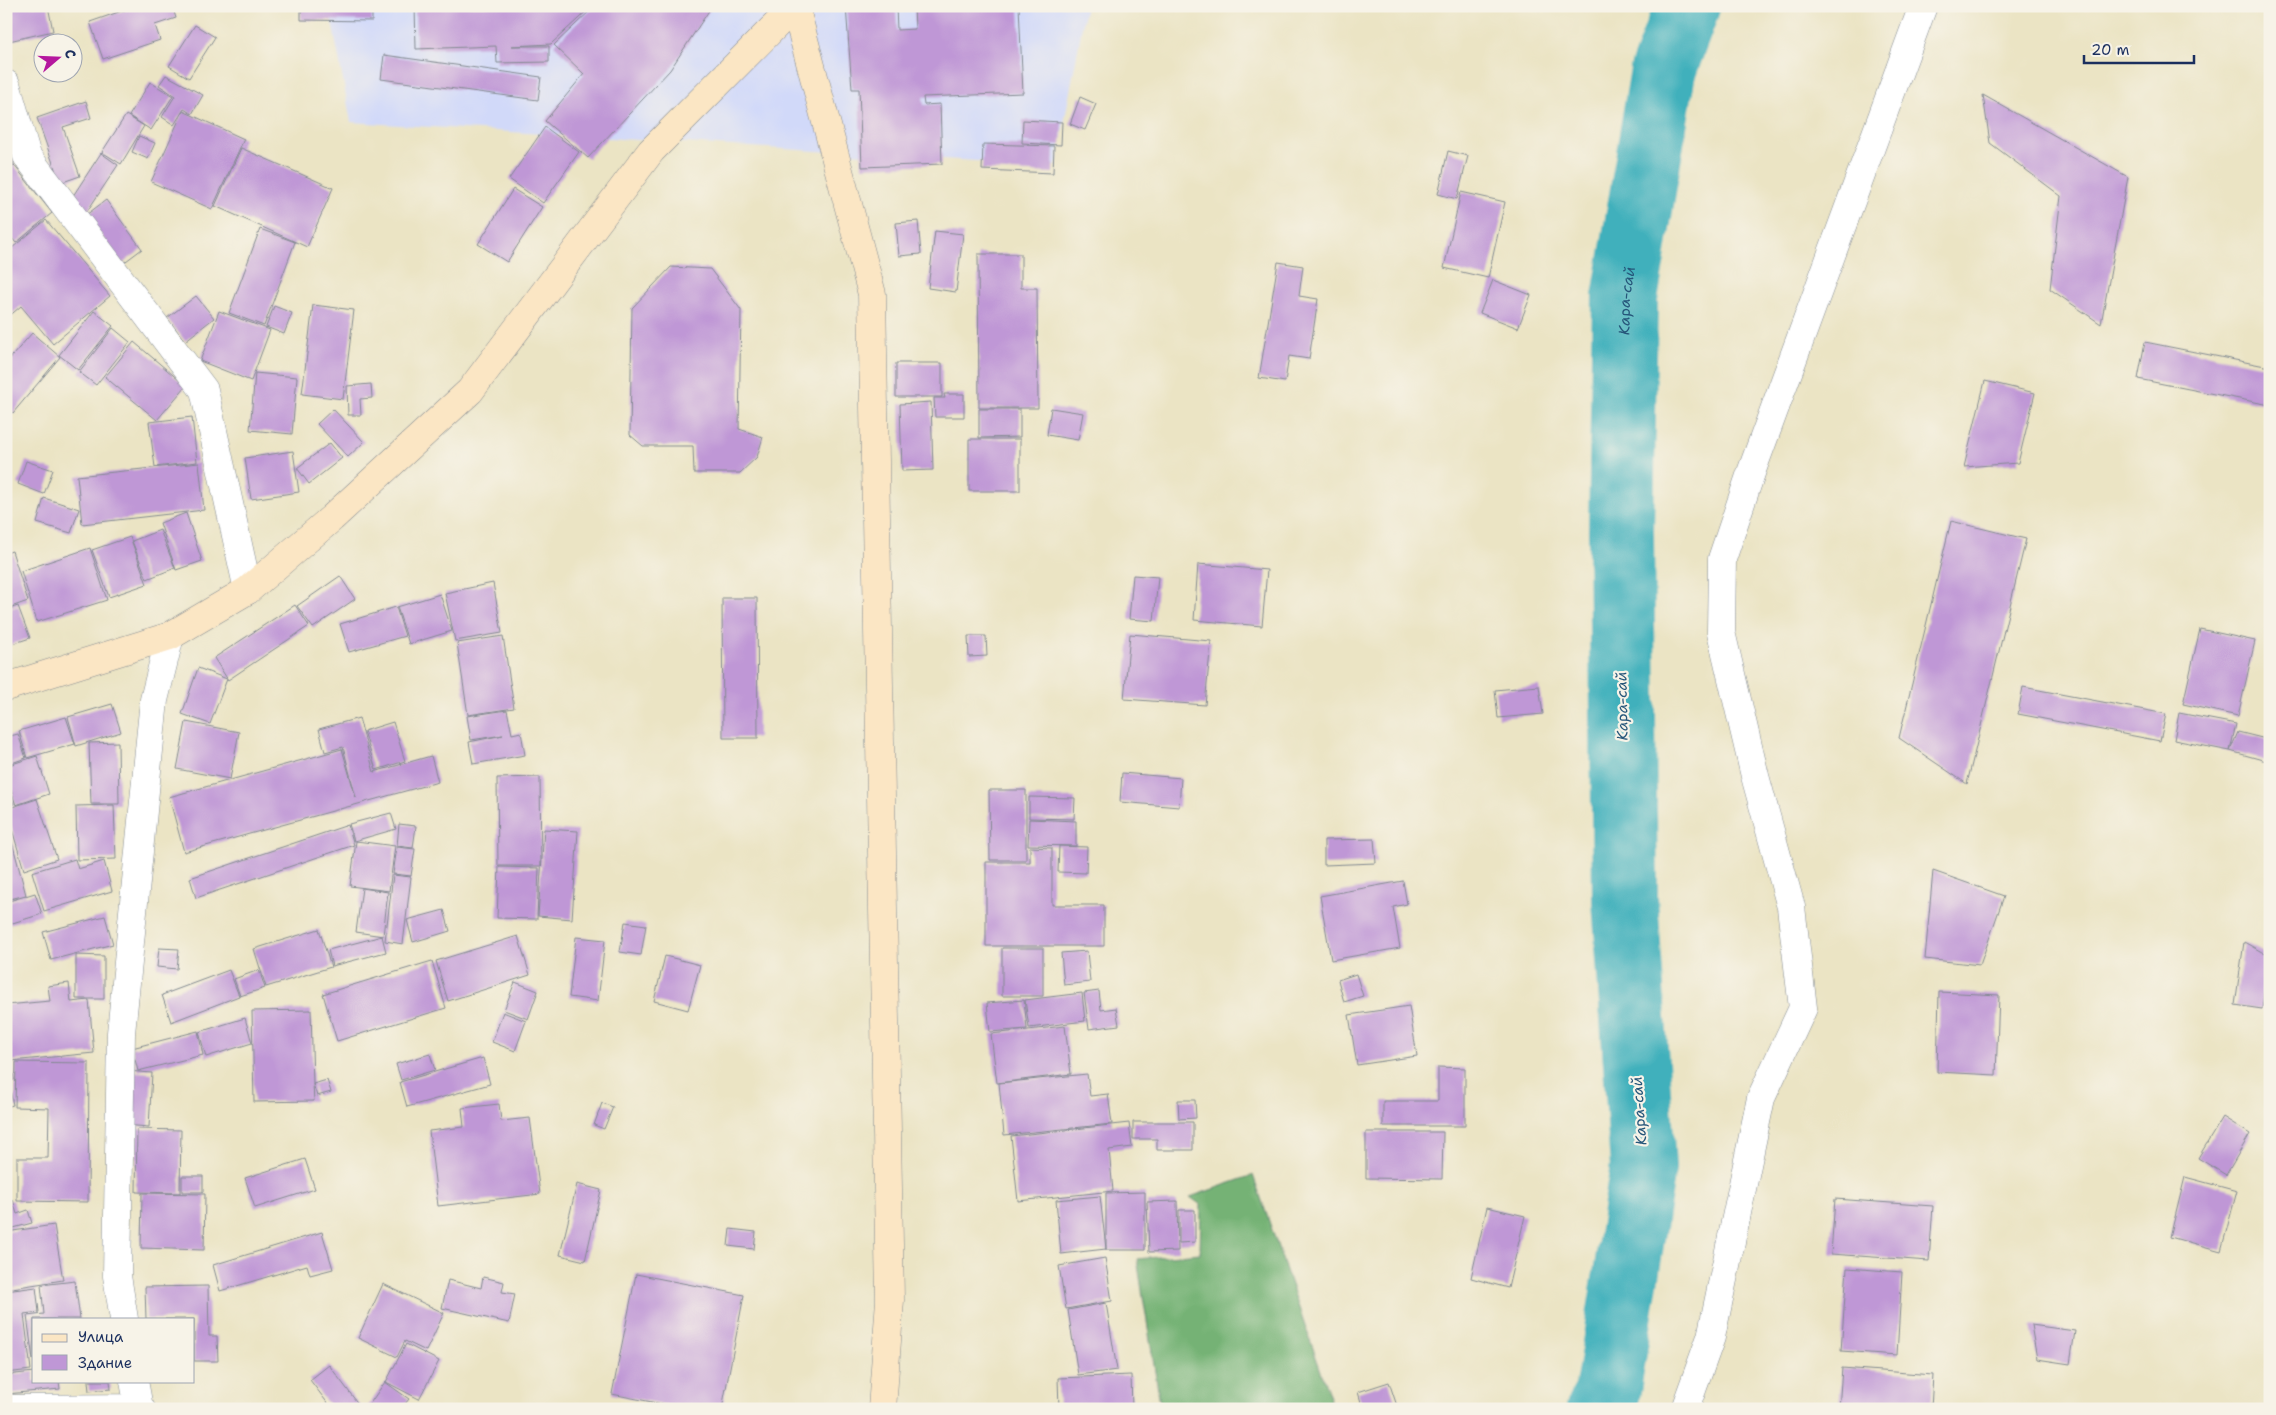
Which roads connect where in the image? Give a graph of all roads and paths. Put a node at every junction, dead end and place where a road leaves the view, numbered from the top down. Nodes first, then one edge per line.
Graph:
1 (795, 6) edge
2 (1923, 6) edge
3 (6, 84) edge
4 (248, 590) junction
5 (170, 636) junction
6 (6, 687) edge
7 (124, 1318) edge
8 (134, 1382) edge
9 (140, 1408) edge
10 (6, 1409) edge
11 (882, 1409) edge
12 (1685, 1409) edge

1 - 4 main road
1 - 11 main road
2 - 12 street
3 - 4 street
4 - 5 main road
5 - 6 main road
5 - 7 street
8 - 9 street
9 - 10 street

